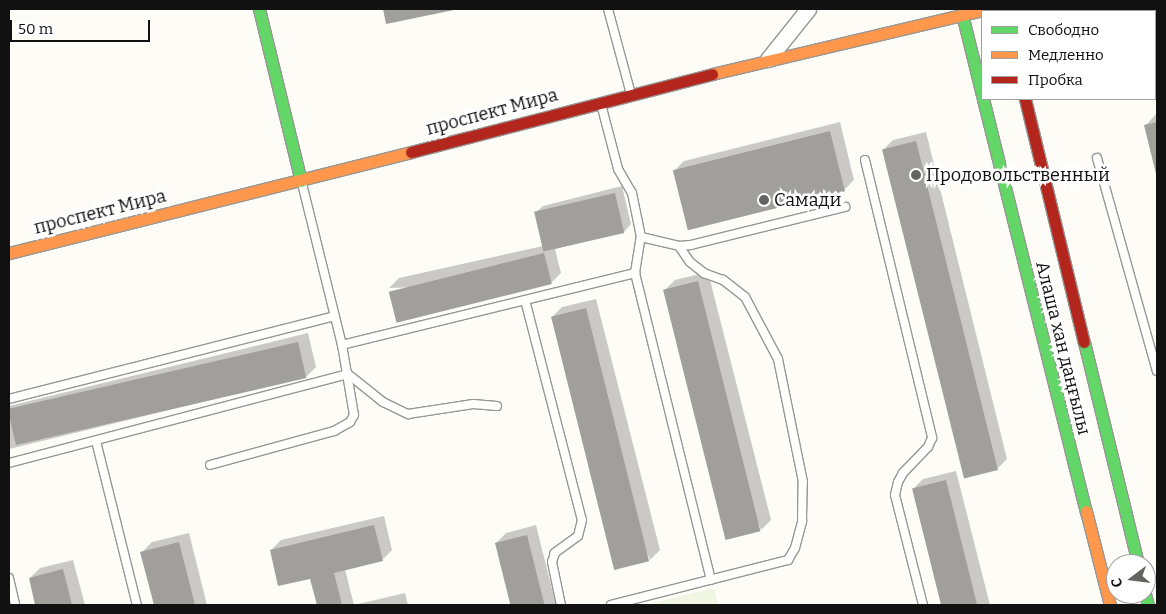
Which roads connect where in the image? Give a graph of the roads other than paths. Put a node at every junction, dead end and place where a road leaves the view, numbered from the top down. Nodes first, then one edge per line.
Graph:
1 (259, 9) edge
2 (608, 9) edge
3 (808, 9) edge
4 (947, 9) edge
5 (981, 10) edge
6 (962, 14) junction
7 (768, 59) junction
8 (981, 89) edge
9 (631, 94) junction
10 (984, 100) edge
11 (1025, 100) edge
12 (600, 102) junction
13 (1097, 158) dead end
14 (865, 160) dead end
15 (301, 181) junction
16 (845, 206) dead end
17 (641, 237) junction
18 (679, 246) junction
19 (9, 253) edge
20 (635, 273) junction
21 (525, 300) junction
22 (334, 316) junction
23 (342, 345) junction
24 (1157, 371) edge
25 (348, 374) junction
26 (9, 400) edge
27 (497, 406) dead end
28 (96, 441) junction
29 (9, 463) edge
30 (210, 465) dead end
31 (1136, 554) edge
32 (9, 578) edge
33 (711, 580) junction
34 (15, 605) edge
35 (137, 605) edge
36 (561, 605) edge
37 (611, 605) edge
38 (923, 605) edge
39 (1110, 605) edge

1 - 15 street
2 - 9 lane
3 - 7 street
4 - 6 street
5 - 6 street, проспект Мира
6 - 7 street, проспект Мира
6 - 8 street, Алаша хан даңғылы
7 - 9 street, проспект Мира
9 - 12 street, проспект Мира
10 - 39 street, Алаша хан даңғылы
11 - 31 street, Алаша хан даңғылы
12 - 15 street, проспект Мира
12 - 17 lane
13 - 24 lane
14 - 38 lane
15 - 19 street, проспект Мира
15 - 22 lane
16 - 18 lane
17 - 18 lane
17 - 20 lane
18 - 33 lane
20 - 21 lane
20 - 33 lane
21 - 23 lane
21 - 36 lane
22 - 23 lane
22 - 26 lane
23 - 25 lane
25 - 27 lane
25 - 28 lane
25 - 30 lane
28 - 29 lane
28 - 35 lane
32 - 34 lane
33 - 37 lane

